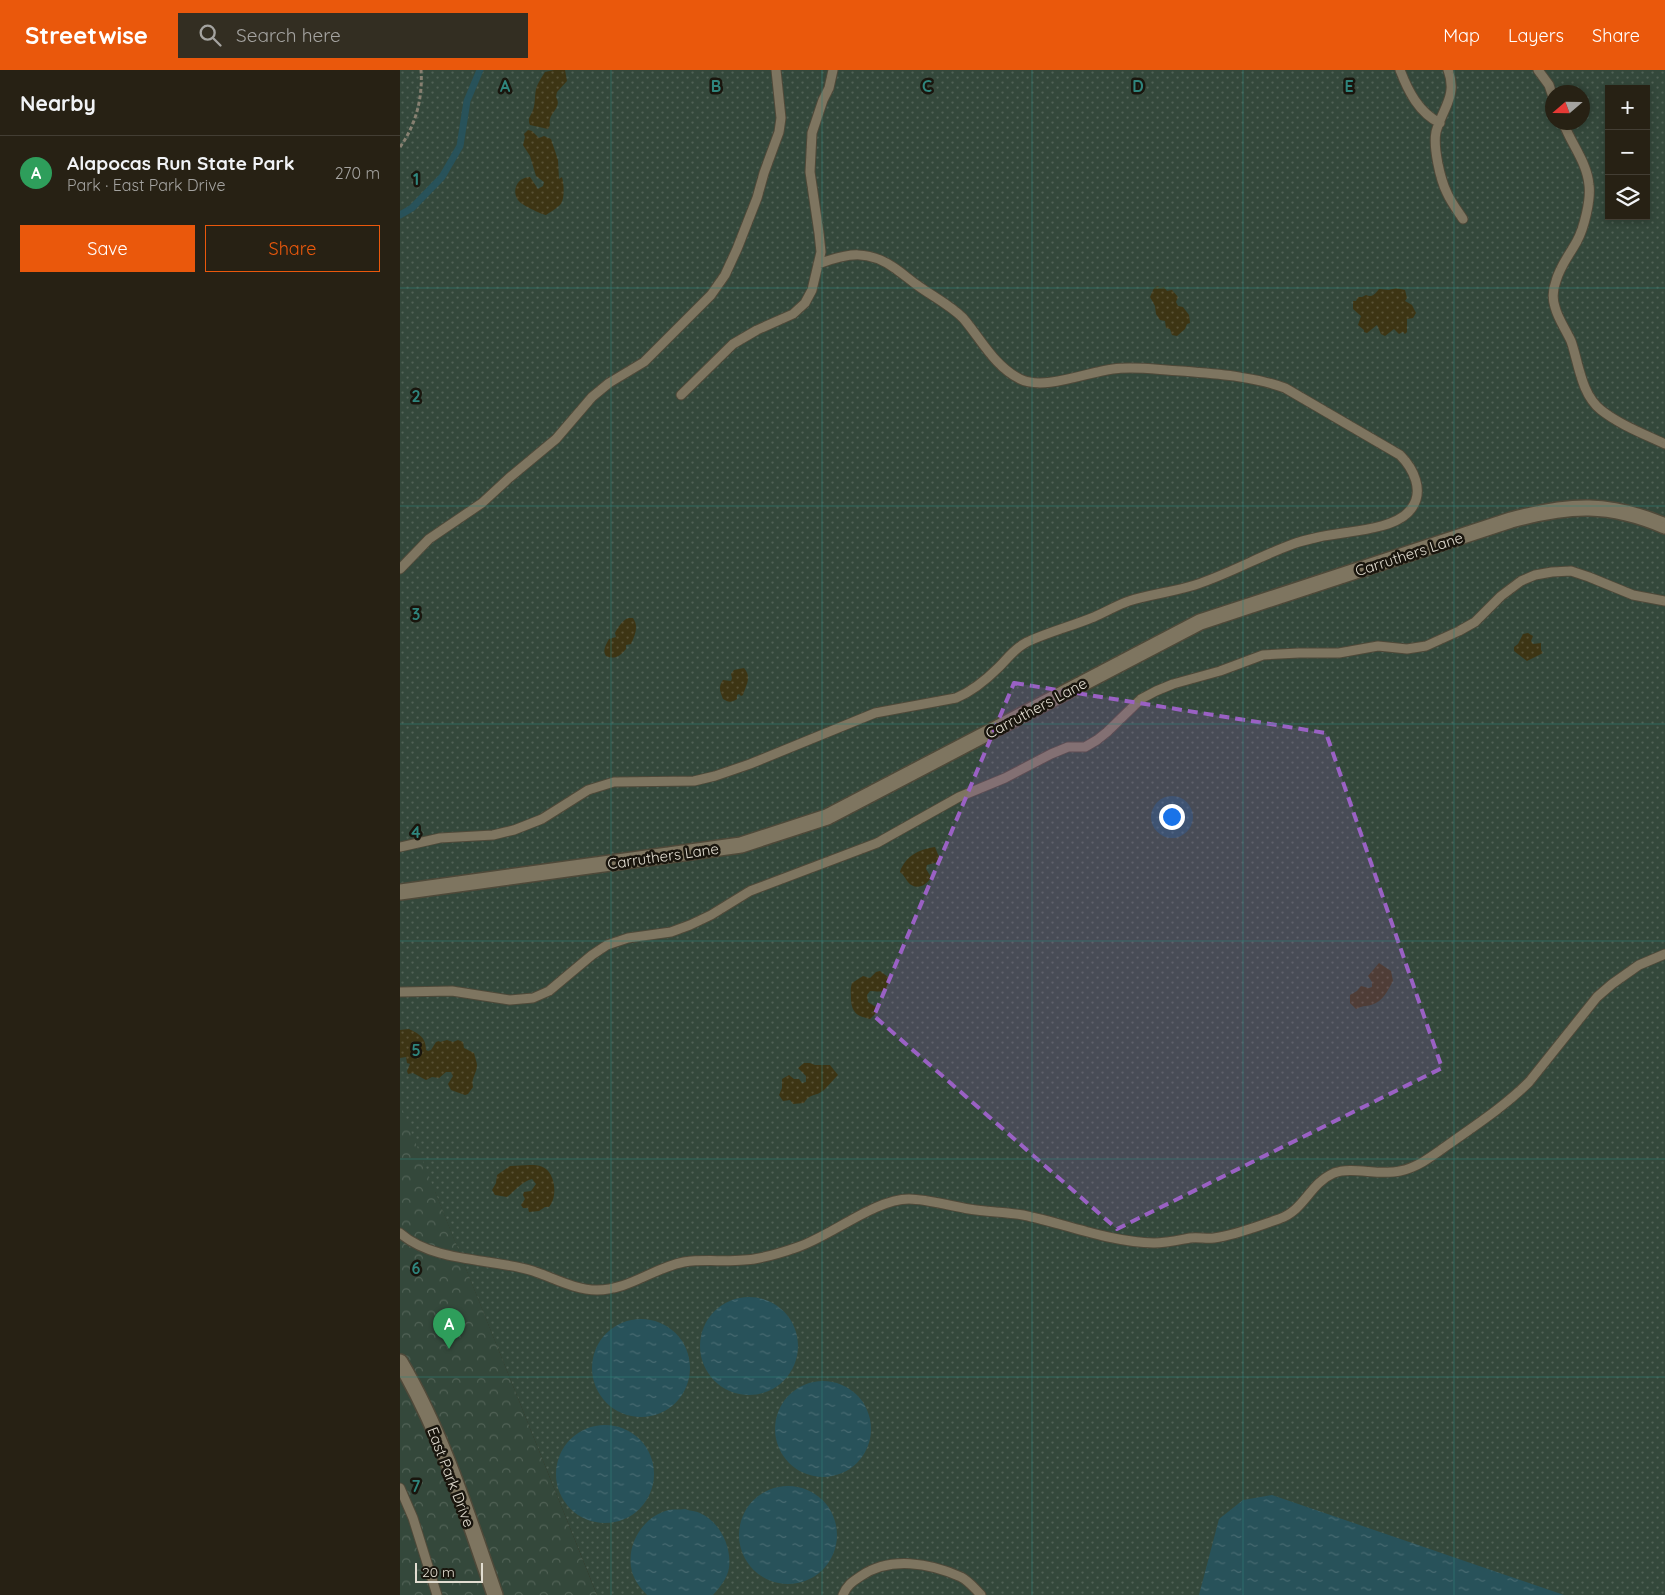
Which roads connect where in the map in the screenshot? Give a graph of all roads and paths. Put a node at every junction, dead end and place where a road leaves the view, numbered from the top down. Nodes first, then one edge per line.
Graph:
1 (421, 70) edge
2 (776, 70) edge
3 (833, 70) edge
4 (1400, 70) edge
5 (1448, 70) edge
6 (1538, 70) edge
7 (1549, 85) edge
8 (1440, 123) junction
9 (1566, 130) edge
10 (400, 147) edge
11 (1463, 219) dead end
12 (818, 264) junction
13 (681, 395) dead end
14 (1665, 444) edge
15 (1665, 526) edge
16 (400, 569) edge
17 (1665, 601) edge
18 (400, 847) edge
19 (400, 892) edge
20 (1665, 954) edge
21 (400, 992) edge
22 (400, 1233) edge
23 (400, 1362) edge
24 (400, 1488) edge
25 (437, 1595) edge
26 (495, 1595) edge
27 (843, 1595) edge
28 (981, 1595) edge

1 - 10 path
2 - 16 lane
3 - 12 lane
4 - 8 lane
5 - 8 lane
6 - 7 lane
8 - 11 lane
9 - 14 lane
12 - 13 lane
12 - 18 lane
15 - 19 street, Carruthers Lane
17 - 21 lane
20 - 22 lane
23 - 26 street, East Park Drive
24 - 25 lane
27 - 28 lane

